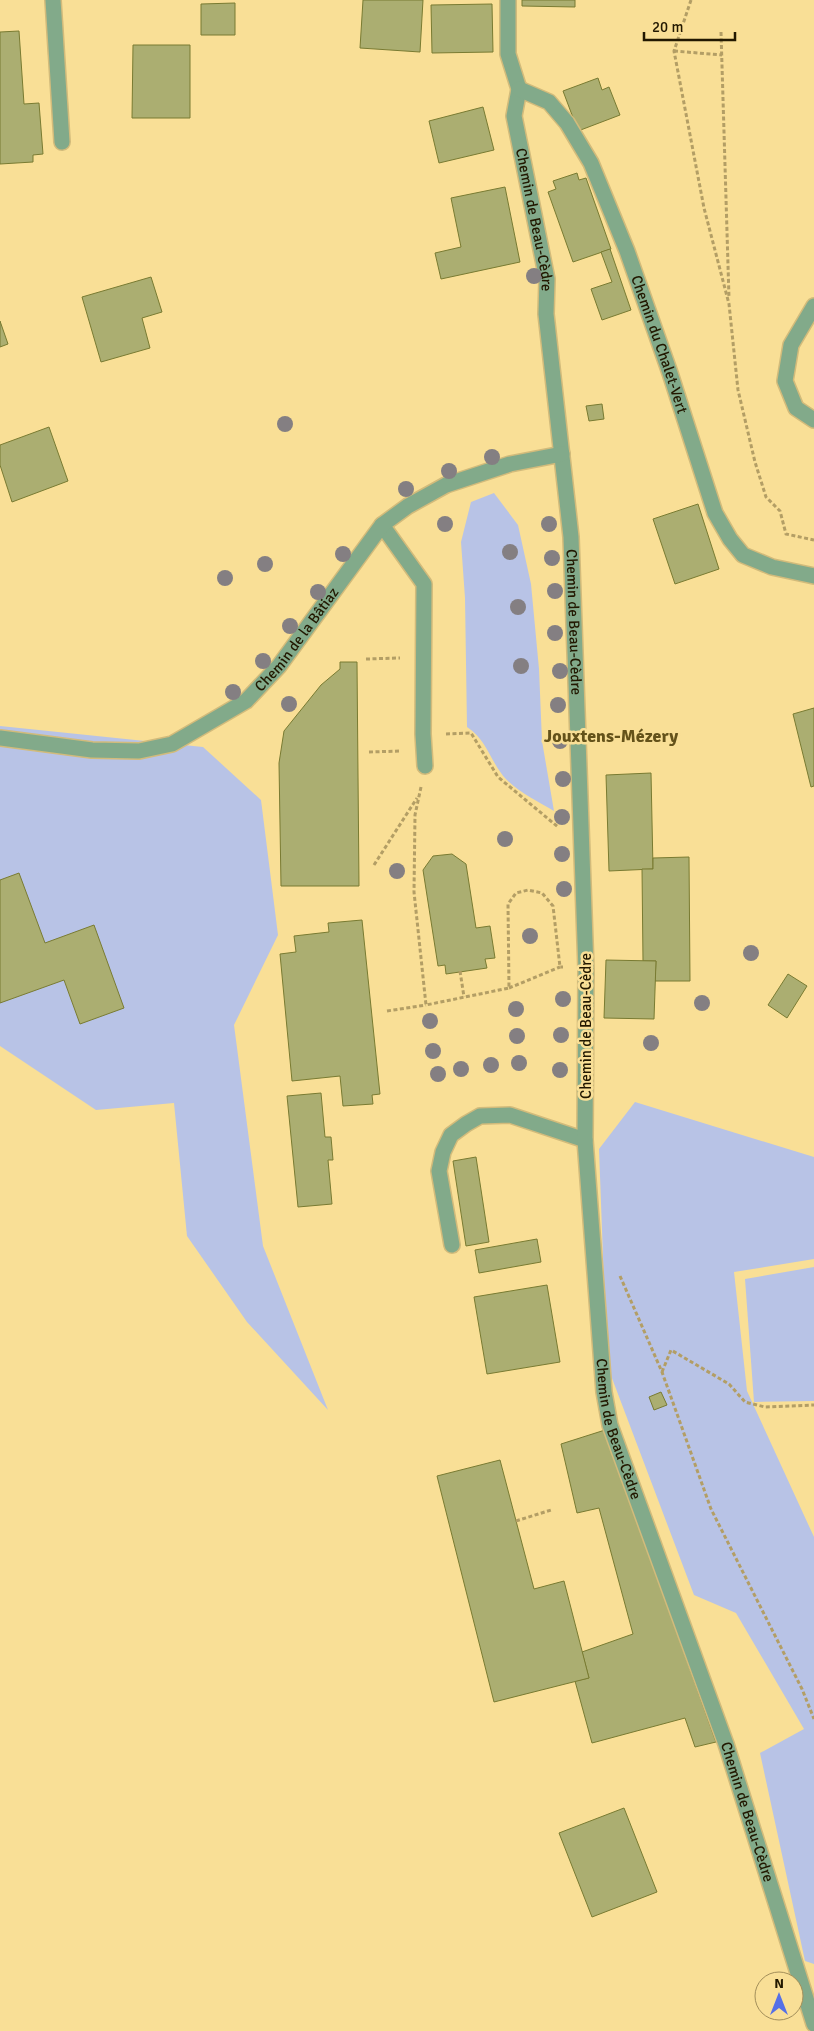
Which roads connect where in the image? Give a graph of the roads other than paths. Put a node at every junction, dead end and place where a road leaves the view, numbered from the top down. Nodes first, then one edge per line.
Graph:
1 (53, 0) edge
2 (508, 0) edge
3 (519, 89) junction
4 (62, 142) dead end
5 (812, 314) edge
6 (814, 420) edge
7 (562, 454) junction
8 (382, 525) junction
9 (814, 576) edge
10 (0, 738) edge
11 (425, 758) road end
12 (585, 1140) junction
13 (452, 1245) dead end
14 (814, 2024) edge

1 - 4 street
2 - 3 street, Chemin de Beau-Cèdre
3 - 7 street, Chemin de Beau-Cèdre
3 - 9 street, Chemin du Chalet-Vert
5 - 6 street
7 - 8 street, Chemin de la Bâtiaz
7 - 12 street, Chemin de Beau-Cèdre
8 - 10 street, Chemin de la Bâtiaz
8 - 11 street
12 - 13 street
12 - 14 street, Chemin de Beau-Cèdre

